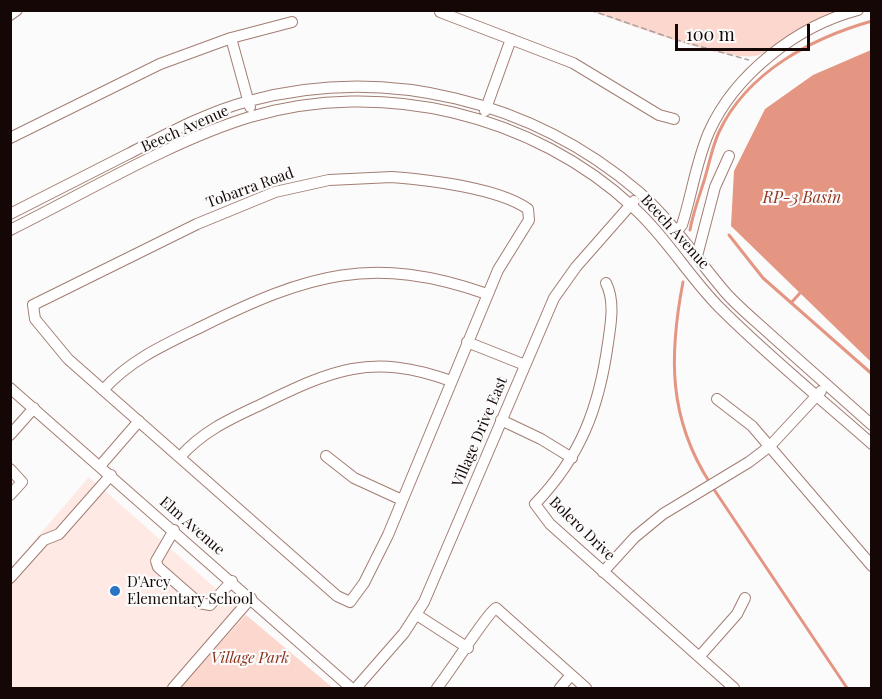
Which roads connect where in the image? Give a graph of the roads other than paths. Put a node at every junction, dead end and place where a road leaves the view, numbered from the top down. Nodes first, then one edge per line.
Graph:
1 (17, 10) edge
2 (858, 10) edge
3 (440, 12) dead end
4 (10, 15) edge
5 (292, 22) dead end
6 (231, 38) junction
7 (511, 39) junction
8 (249, 101) junction
9 (487, 106) junction
10 (252, 117) junction
11 (481, 119) junction
12 (674, 119) dead end
13 (10, 138) edge
14 (729, 156) dead end
15 (641, 194) junction
16 (631, 205) junction
17 (10, 214) edge
18 (10, 231) edge
19 (677, 231) junction
20 (697, 256) junction
21 (606, 284) dead end
22 (487, 294) junction
23 (467, 342) junction
24 (525, 365) junction
25 (451, 381) junction
26 (827, 385) junction
27 (10, 388) edge
28 (104, 390) junction
29 (817, 396) junction
30 (717, 399) dead end
31 (34, 408) junction
32 (501, 420) junction
33 (139, 421) junction
34 (872, 425) edge
35 (10, 435) edge
36 (872, 444) edge
37 (770, 446) junction
38 (327, 456) dead end
39 (180, 457) junction
40 (572, 458) junction
41 (100, 466) junction
42 (10, 469) edge
43 (111, 476) junction
44 (10, 495) edge
45 (402, 500) junction
46 (174, 530) junction
47 (872, 566) edge
48 (603, 572) junction
49 (10, 578) edge
50 (232, 581) junction
51 (745, 597) dead end
52 (251, 598) junction
53 (417, 615) junction
54 (468, 648) junction
55 (699, 657) junction
56 (571, 675) junction
57 (173, 688) edge
58 (351, 688) edge
59 (356, 688) edge
60 (437, 688) edge
61 (560, 688) edge
62 (586, 688) edge
63 (734, 688) edge

1 - 4 street
2 - 19 street
3 - 7 street
5 - 6 street
6 - 8 street
6 - 13 street
7 - 9 street
7 - 12 street
8 - 9 street, Beech Avenue
8 - 10 street
8 - 17 street, Beech Avenue
9 - 11 street
9 - 15 street, Beech Avenue
10 - 11 street, Beech Avenue
10 - 18 street, Beech Avenue
11 - 16 street, Beech Avenue
14 - 20 street
15 - 16 street, Village Drive East
15 - 19 street, Beech Avenue
16 - 24 street, Village Drive East
16 - 29 street, Beech Avenue
19 - 20 street, Beech Avenue
20 - 26 street, Beech Avenue
21 - 40 street, Bolero Drive
22 - 23 street
22 - 28 street
22 - 28 street, Tobarra Road
23 - 24 street
23 - 25 street
24 - 32 street, Village Drive East
25 - 39 street
25 - 45 street
26 - 29 street
26 - 34 street, Beech Avenue
27 - 31 street, Elm Avenue
28 - 33 street
29 - 36 street, Beech Avenue
29 - 37 street
30 - 37 street
31 - 35 street
31 - 41 street, Elm Avenue
32 - 40 street
32 - 53 street, Village Drive East
33 - 39 street
33 - 41 street
37 - 47 street
37 - 48 street
38 - 45 street
39 - 45 street
40 - 48 street, Bolero Drive
41 - 43 street, Elm Avenue
42 - 44 street
43 - 46 street, Elm Avenue
43 - 49 street
46 - 50 street, Elm Avenue
46 - 50 street
48 - 55 street, Bolero Drive
50 - 52 street, Elm Avenue
51 - 55 street
52 - 57 street
52 - 58 street, Elm Avenue
53 - 54 street
53 - 59 street, Village Drive East
54 - 56 street
54 - 60 street
55 - 63 street, Bolero Drive
56 - 61 street
56 - 62 street

